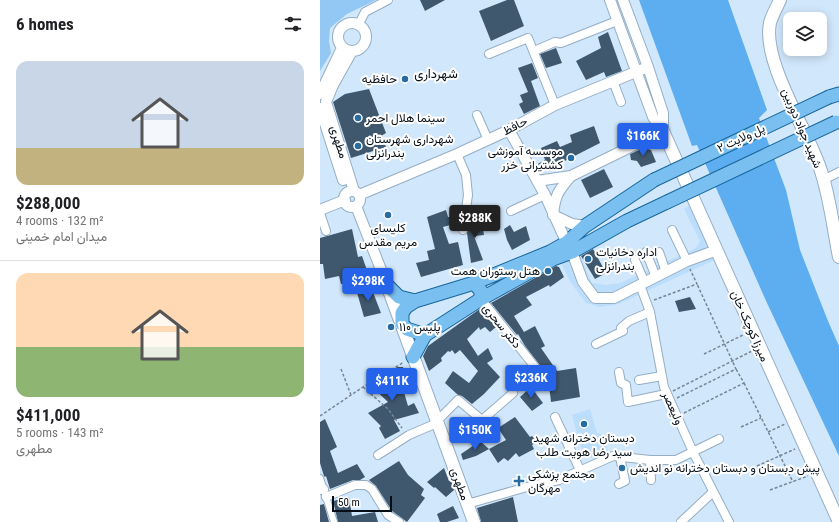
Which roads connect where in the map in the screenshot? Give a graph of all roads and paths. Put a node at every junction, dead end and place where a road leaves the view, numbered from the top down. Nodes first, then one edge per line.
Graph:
1 (388, 0) edge
2 (610, 0) edge
3 (623, 0) edge
4 (780, 0) edge
5 (629, 16) junction
6 (618, 21) junction
7 (359, 24) junction
8 (342, 48) junction
9 (534, 51) junction
10 (352, 52) junction
11 (489, 54) dead end
12 (648, 67) junction
13 (638, 71) junction
14 (613, 81) junction
15 (320, 94) edge
16 (834, 95) edge
17 (621, 102) dead end
18 (555, 105) junction
19 (320, 108) edge
20 (477, 115) dead end
21 (837, 121) edge
22 (510, 130) junction
23 (663, 131) junction
24 (488, 140) junction
25 (457, 154) junction
26 (839, 172) edge
27 (571, 176) junction
28 (823, 180) junction
29 (537, 181) junction
30 (351, 195) junction
31 (545, 195) junction
32 (320, 211) edge
33 (511, 211) dead end
34 (835, 213) edge
35 (554, 215) junction
36 (585, 226) junction
37 (462, 230) dead end
38 (672, 230) dead end
39 (326, 231) dead end
40 (570, 249) junction
41 (717, 250) junction
42 (646, 252) dead end
43 (659, 252) dead end
44 (839, 252) edge
45 (635, 260) dead end
46 (687, 261) junction
47 (666, 272) junction
48 (656, 277) junction
49 (385, 282) junction
50 (474, 283) junction
51 (350, 284) dead end
52 (643, 284) junction
53 (697, 284) junction
54 (481, 299) junction
55 (415, 301) junction
56 (647, 302) junction
57 (650, 312) junction
58 (402, 324) junction
59 (752, 331) junction
60 (425, 335) junction
61 (596, 344) dead end
62 (724, 344) junction
63 (760, 348) junction
64 (704, 354) dead end
65 (413, 356) junction
66 (732, 361) junction
67 (736, 368) junction
68 (341, 369) dead end
69 (531, 371) dead end
70 (619, 372) dead end
71 (662, 376) junction
72 (639, 380) dead end
73 (744, 383) junction
74 (363, 387) junction
75 (513, 393) dead end
76 (351, 395) junction
77 (668, 398) junction
78 (320, 416) edge
79 (676, 416) junction
80 (554, 417) dead end
81 (761, 418) junction
82 (793, 420) junction
83 (437, 422) junction
84 (741, 427) dead end
85 (402, 428) dead end
86 (768, 432) junction
87 (719, 439) dead end
88 (804, 445) junction
89 (693, 452) junction
90 (378, 454) dead end
91 (780, 455) junction
92 (620, 457) junction
93 (650, 460) junction
94 (757, 466) dead end
95 (580, 470) junction
96 (816, 472) junction
97 (320, 478) edge
98 (651, 480) dead end
99 (793, 482) junction
100 (619, 484) dead end
101 (770, 490) dead end
102 (323, 492) edge
103 (713, 492) junction
104 (467, 504) junction
105 (334, 522) edge
106 (399, 522) edge
107 (474, 522) edge
108 (681, 522) edge
109 (729, 522) edge
110 (839, 522) edge

1 - 7 street
2 - 6 street
3 - 5 street
4 - 28 main road, شهید جواد دوربین
5 - 6 street
5 - 12 street
6 - 9 street
6 - 13 street
7 - 8 street
7 - 10 street
8 - 10 street
8 - 15 street
9 - 11 street
9 - 18 street
10 - 30 street, مطهری
12 - 13 street, حافظ
12 - 23 street
13 - 14 street, حافظ
13 - 23 street
14 - 17 street
14 - 18 street, حافظ
16 - 36 main road, پل ولایت ۲, bridge
18 - 22 street, حافظ
19 - 30 street, مطهری
20 - 24 street
21 - 40 main road, bridge
22 - 24 street, حافظ
22 - 29 street
23 - 27 street
23 - 41 main road, میرزا کوچک خان
24 - 25 street, حافظ
25 - 30 street, حافظ
25 - 37 street
26 - 28 street
27 - 29 street
27 - 35 street
28 - 34 main road, شهید جواد دوربین
29 - 31 street
30 - 32 street, حافظ
30 - 49 street
31 - 33 street
31 - 35 street
32 - 39 street
34 - 44 main road, شهید جواد دوربین
35 - 36 street
35 - 40 street
36 - 40 main road, پل ولایت ۲
38 - 46 street
40 - 50 main road
40 - 52 street
40 - 54 main road
41 - 46 street
41 - 59 main road, میرزا کوچک خان
42 - 48 street
43 - 47 street
45 - 52 street, ولیعصر
46 - 47 street
46 - 53 path
47 - 48 street
48 - 52 street
49 - 51 street
49 - 55 main road
49 - 58 main road
50 - 54 main road
50 - 55 main road
52 - 56 street, ولیعصر
53 - 56 path
53 - 62 path
54 - 60 main road
54 - 69 street, دکتر سحری
55 - 58 main road
56 - 57 street, ولیعصر
57 - 61 street
57 - 71 street, ولیعصر
58 - 60 main road
58 - 65 main road, مطهری
59 - 62 path
59 - 63 main road, میرزا کوچک خان
60 - 65 main road
62 - 64 path
62 - 66 path
63 - 66 path
63 - 82 main road, میرزا کوچک خان
65 - 74 path
65 - 83 main road, مطهری
66 - 67 path
66 - 77 path
67 - 73 path
67 - 77 path
68 - 76 path
70 - 77 street
71 - 72 street
71 - 77 street, ولیعصر
73 - 79 path
73 - 81 path
74 - 76 path
74 - 85 path
75 - 83 street
76 - 78 path
77 - 79 street, ولیعصر
79 - 89 street, ولیعصر
80 - 95 street
81 - 84 path
81 - 86 path
82 - 86 path
82 - 88 main road, میرزا کوچک خان
83 - 90 street
83 - 104 main road, مطهری
86 - 91 path
87 - 89 street
88 - 91 path
88 - 96 main road, میرزا کوچک خان
89 - 93 street
89 - 103 street, ولیعصر
91 - 94 path
91 - 99 path
92 - 93 street
92 - 95 street
92 - 100 street
93 - 98 street
95 - 104 street
96 - 99 path
96 - 110 main road, میرزا کوچک خان
97 - 102 street
99 - 101 path
102 - 105 street
102 - 106 street
103 - 108 street
103 - 109 street, ولیعصر
104 - 107 main road, مطهری

